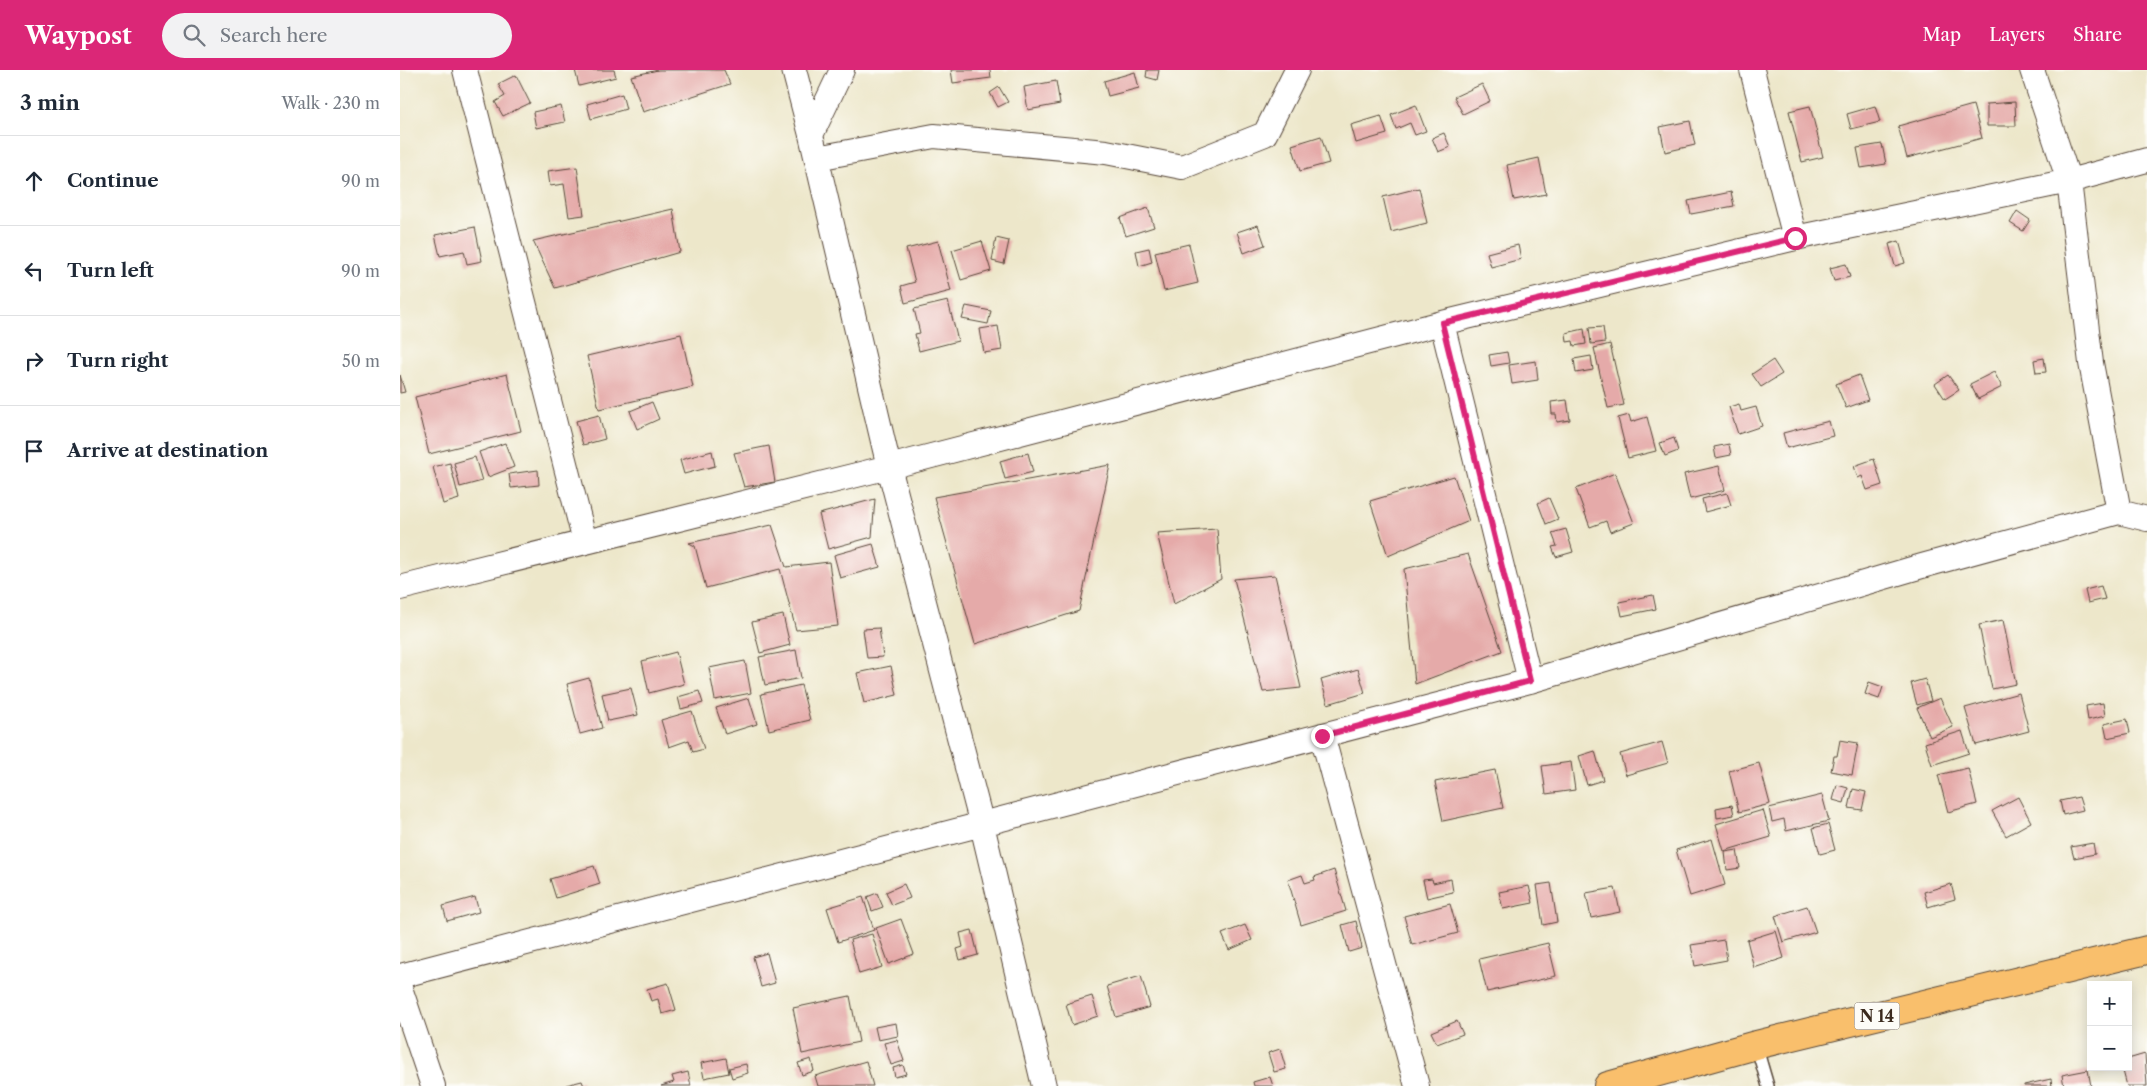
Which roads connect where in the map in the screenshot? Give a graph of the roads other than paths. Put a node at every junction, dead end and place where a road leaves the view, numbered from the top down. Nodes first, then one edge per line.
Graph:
1 (465, 70) edge
2 (794, 70) edge
3 (842, 70) edge
4 (1297, 70) edge
5 (1752, 70) edge
6 (2032, 70) edge
7 (811, 135) junction
8 (817, 158) junction
9 (2147, 160) edge
10 (2069, 181) junction
11 (1795, 238) junction
12 (1442, 323) junction
13 (889, 467) junction
14 (2119, 512) junction
15 (2147, 519) edge
16 (585, 542) junction
17 (400, 588) edge
18 (1530, 681) junction
19 (1322, 736) junction
20 (982, 825) junction
21 (2147, 950) edge
22 (400, 976) edge
23 (400, 988) edge
24 (1756, 1045) junction
25 (433, 1086) edge
26 (1044, 1086) edge
27 (1417, 1086) edge
28 (1608, 1086) edge
29 (1768, 1086) edge

1 - 16 street
2 - 7 street
3 - 7 street
4 - 8 street
5 - 11 street
6 - 10 street
7 - 8 street
8 - 13 street
9 - 10 street
10 - 11 street
10 - 14 street
11 - 12 street
12 - 13 street
12 - 18 street
13 - 16 street
13 - 20 street
14 - 15 street
14 - 18 street
16 - 17 street
18 - 19 street
19 - 20 street
19 - 27 street
20 - 22 street
20 - 26 street
21 - 24 main road, N 14
23 - 25 street
24 - 28 main road, N 14
24 - 29 lane

